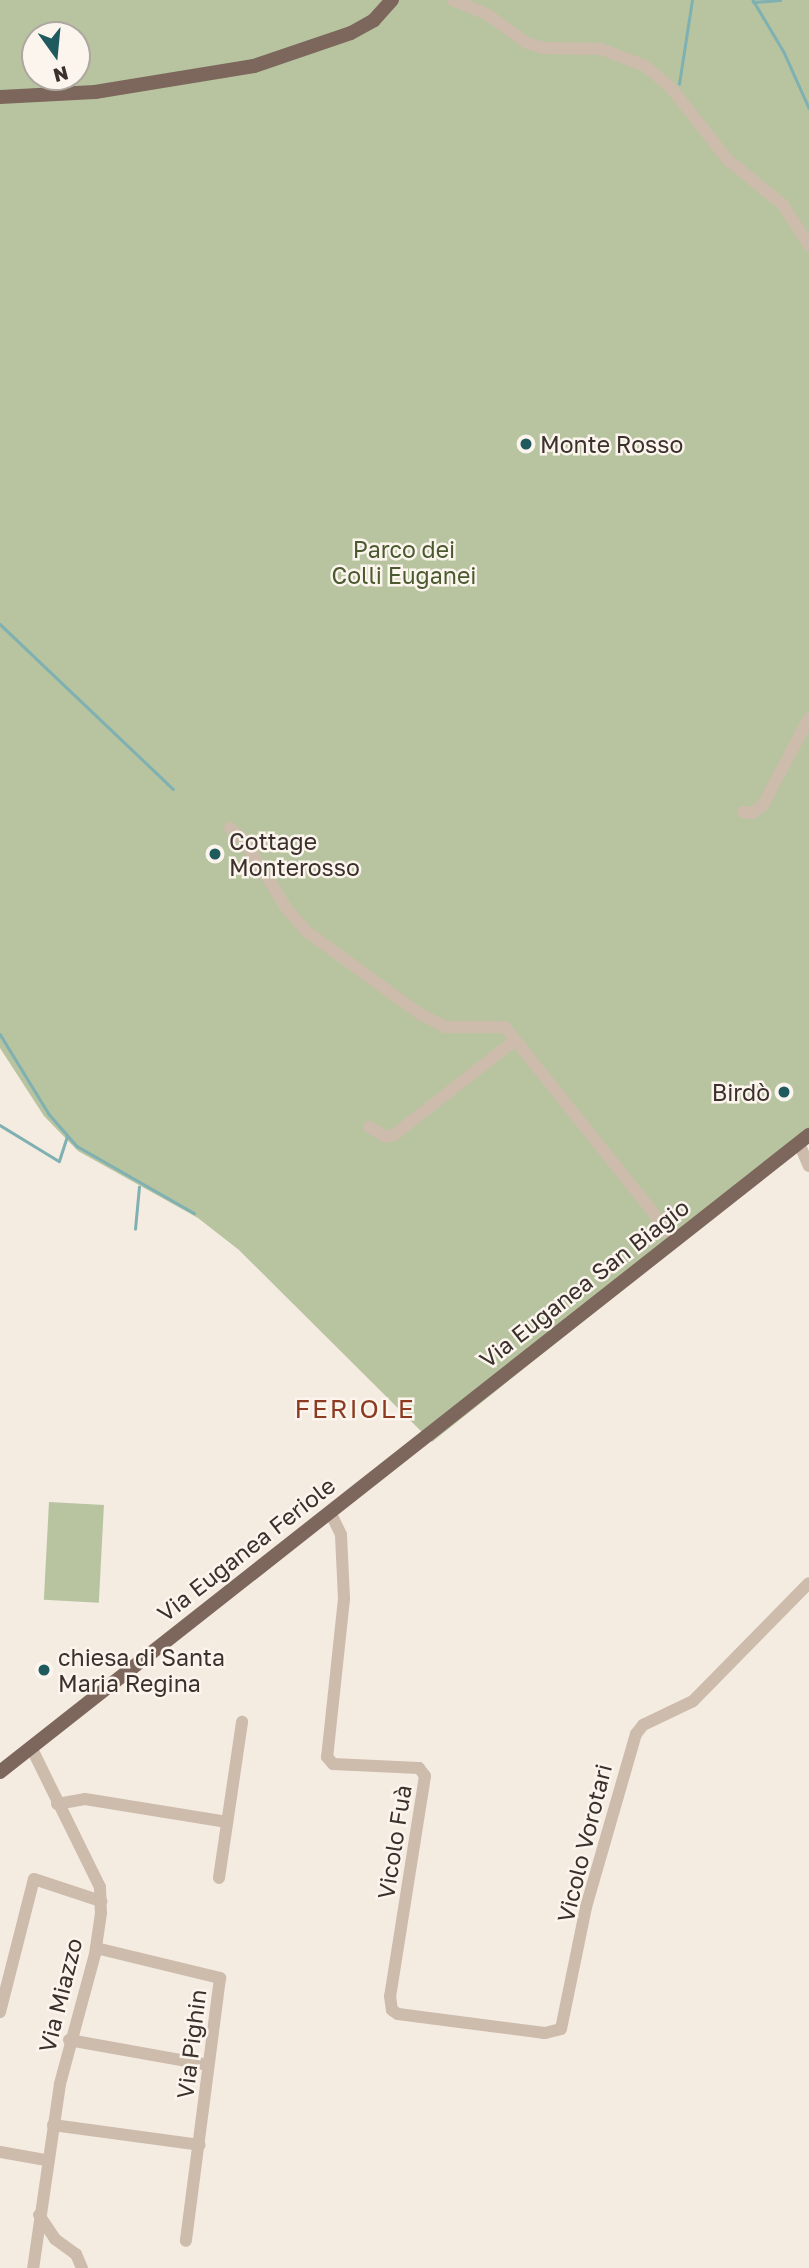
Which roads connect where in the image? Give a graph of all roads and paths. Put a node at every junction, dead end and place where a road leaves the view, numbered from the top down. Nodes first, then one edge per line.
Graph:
1 (392, 0) edge
2 (453, 0) edge
3 (0, 97) edge
4 (809, 245) edge
5 (809, 718) edge
6 (743, 812) dead end
7 (230, 828) dead end
8 (515, 1040) junction
9 (369, 1127) dead end
10 (804, 1139) edge
11 (809, 1166) edge
12 (675, 1240) junction
13 (388, 1467) joint
14 (330, 1512) junction
15 (809, 1583) edge
16 (242, 1722) dead end
17 (31, 1747) junction
18 (0, 1772) edge
19 (57, 1804) junction
20 (227, 1822) junction
21 (219, 1878) dead end
22 (100, 1901) junction
23 (96, 1948) junction
24 (0, 2012) edge
25 (398, 2014) joint
26 (69, 2040) junction
27 (208, 2065) junction
28 (53, 2125) junction
29 (200, 2145) junction
30 (0, 2152) edge
31 (46, 2160) junction
32 (39, 2215) junction
33 (53, 2236) junction
34 (186, 2241) dead end
35 (36, 2242) junction
36 (33, 2268) edge
37 (82, 2268) edge

1 - 3 main road
2 - 4 street
5 - 6 street
7 - 8 street
8 - 9 street
8 - 12 street
10 - 11 street
10 - 12 main road, Via Euganea San Biagio
12 - 13 main road, Via Euganea San Biagio
13 - 14 main road, Via Euganea Feriole
14 - 17 main road, Via Euganea Feriole
14 - 25 street, Vicolo Fuà
15 - 25 street, Vicolo Vorotari
16 - 20 street
17 - 18 main road, Via Euganea Feriole
17 - 19 street, Via Miazzo
19 - 20 street
19 - 22 street, Via Miazzo
20 - 21 street
22 - 23 street, Via Miazzo
22 - 24 street
23 - 26 street, Via Miazzo
23 - 27 street, Via Pighin
26 - 27 street
26 - 28 street, Via Miazzo
27 - 29 street, Via Pighin
28 - 29 street
28 - 31 street, Via Miazzo
29 - 34 street, Via Pighin
30 - 31 street
31 - 32 street, Via Miazzo
32 - 33 street
32 - 35 street, Via Miazzo
33 - 35 street
33 - 37 street
35 - 36 street, Via Miazzo

